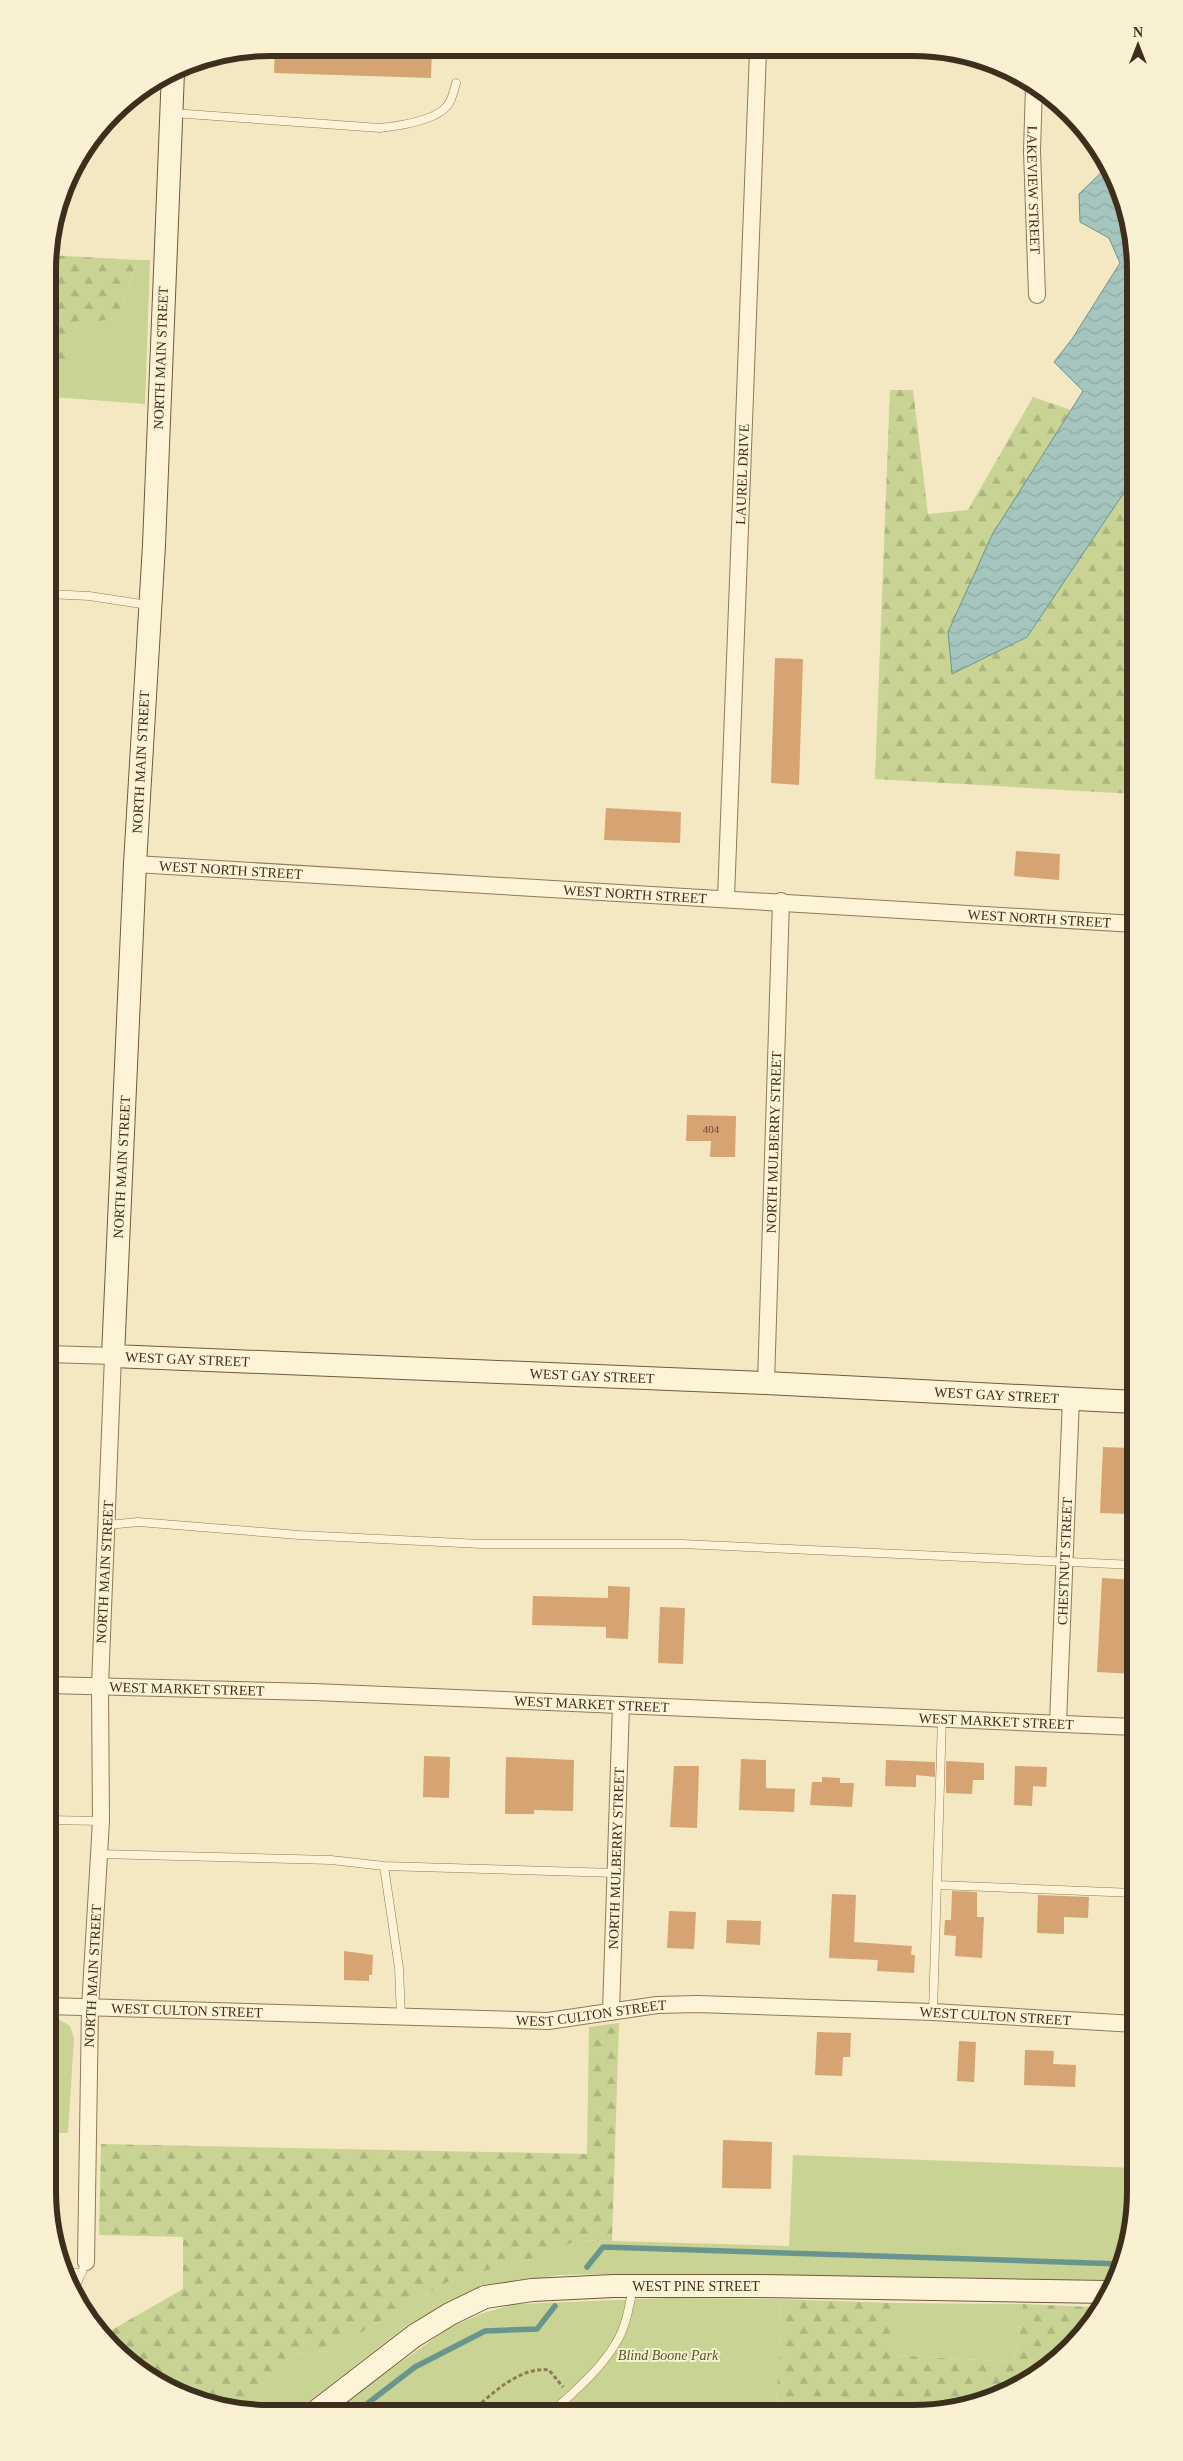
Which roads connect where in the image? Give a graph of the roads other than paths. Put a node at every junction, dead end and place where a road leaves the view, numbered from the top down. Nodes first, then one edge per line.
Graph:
1 (758, 56) edge
2 (173, 80) edge
3 (456, 84) dead end
4 (1034, 93) edge
5 (171, 113) junction
6 (1037, 295) dead end
7 (56, 594) edge
8 (150, 606) junction
9 (135, 864) junction
10 (726, 898) junction
11 (781, 901) junction
12 (1127, 923) edge
13 (56, 1354) edge
14 (113, 1356) junction
15 (766, 1383) junction
16 (1071, 1398) junction
17 (1127, 1402) edge
18 (108, 1524) junction
19 (1064, 1561) junction
20 (1127, 1565) edge
21 (56, 1685) edge
22 (100, 1686) junction
23 (621, 1705) junction
24 (942, 1718) junction
25 (1058, 1722) junction
26 (1127, 1726) edge
27 (56, 1820) edge
28 (101, 1821) junction
29 (99, 1854) junction
30 (384, 1866) junction
31 (616, 1872) junction
32 (936, 1885) junction
33 (1127, 1893) edge
34 (56, 2006) edge
35 (90, 2008) junction
36 (611, 2012) junction
37 (933, 2012) junction
38 (401, 2017) junction
39 (1127, 2024) edge
40 (84, 2268) junction
41 (72, 2271) edge
42 (77, 2283) edge
43 (633, 2286) junction
44 (1101, 2292) edge
45 (324, 2405) edge
46 (560, 2405) edge

1 - 10 street, LAUREL DRIVE
2 - 5 street, NORTH MAIN STREET
3 - 5 lane
4 - 6 street, LAKEVIEW STREET
5 - 8 street, NORTH MAIN STREET
7 - 8 lane
8 - 9 street, NORTH MAIN STREET
9 - 10 street, WEST NORTH STREET
9 - 14 street, NORTH MAIN STREET
10 - 11 street, WEST NORTH STREET
11 - 12 street, WEST NORTH STREET
11 - 15 street, NORTH MULBERRY STREET
13 - 14 street, WEST GAY STREET
14 - 15 street, WEST GAY STREET
14 - 18 street, NORTH MAIN STREET
15 - 16 street, WEST GAY STREET
16 - 17 street, WEST GAY STREET
16 - 19 street, CHESTNUT STREET
18 - 19 lane
18 - 22 street, NORTH MAIN STREET
19 - 20 lane
19 - 25 street, CHESTNUT STREET
21 - 22 street, WEST MARKET STREET
22 - 23 street, WEST MARKET STREET
22 - 28 street, NORTH MAIN STREET
23 - 24 street, WEST MARKET STREET
23 - 31 street, NORTH MULBERRY STREET
24 - 25 street, WEST MARKET STREET
24 - 32 lane
25 - 26 street, WEST MARKET STREET
27 - 28 lane
28 - 29 street, NORTH MAIN STREET
29 - 30 lane
29 - 35 street, NORTH MAIN STREET
30 - 31 lane
30 - 38 lane
31 - 36 street, NORTH MULBERRY STREET
32 - 33 lane
32 - 37 lane
34 - 35 street, WEST CULTON STREET
35 - 38 street, WEST CULTON STREET
35 - 40 street, NORTH MAIN STREET
36 - 37 street, WEST CULTON STREET
36 - 38 street, WEST CULTON STREET
37 - 39 street, WEST CULTON STREET
40 - 41 lane
40 - 42 lane
43 - 44 street, WEST PINE STREET
43 - 45 street, WEST PINE STREET
43 - 46 lane

